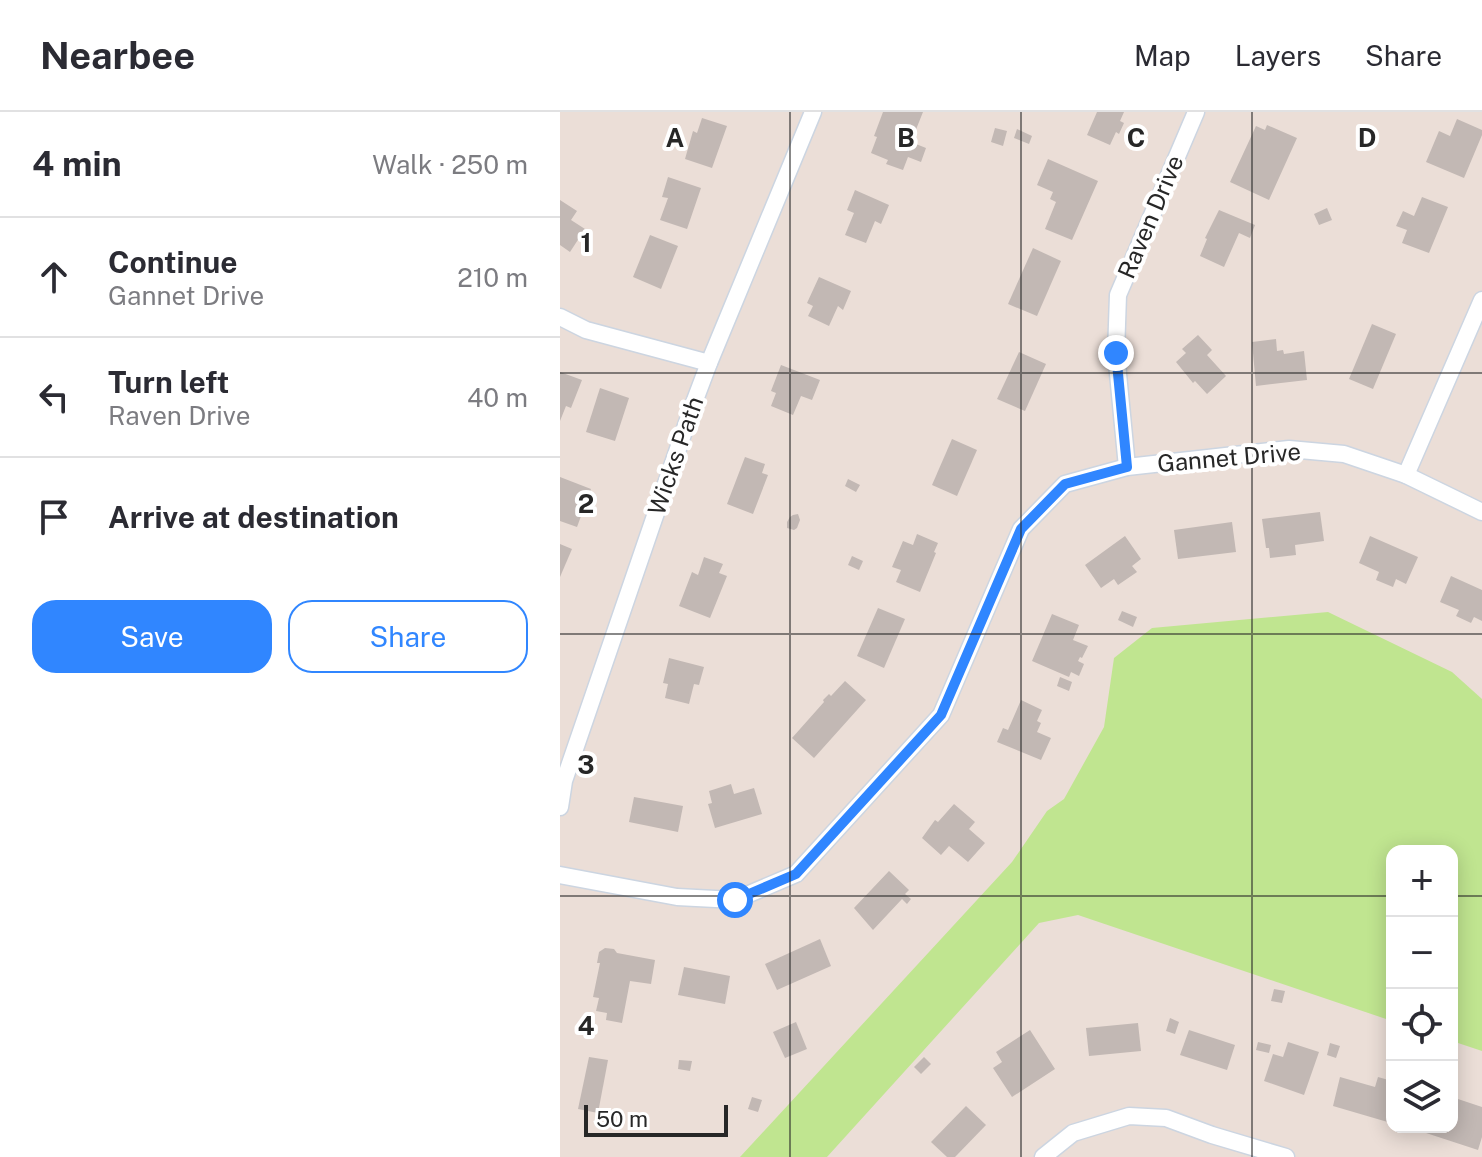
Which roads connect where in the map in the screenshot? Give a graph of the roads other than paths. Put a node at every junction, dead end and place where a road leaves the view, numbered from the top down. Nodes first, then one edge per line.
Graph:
1 (813, 112) edge
2 (1196, 112) edge
3 (1482, 300) edge
4 (560, 317) edge
5 (709, 363) junction
6 (1127, 467) junction
7 (1406, 475) junction
8 (1482, 512) edge
9 (560, 807) edge
10 (560, 875) edge
11 (1043, 1157) edge
12 (1286, 1157) edge

1 - 5 street, Wicks Path
2 - 6 street, Raven Drive
3 - 7 street
4 - 5 street
5 - 9 street, Wicks Path
6 - 7 street, Gannet Drive
6 - 10 street, Gannet Drive
7 - 8 street, Gannet Drive
11 - 12 street

